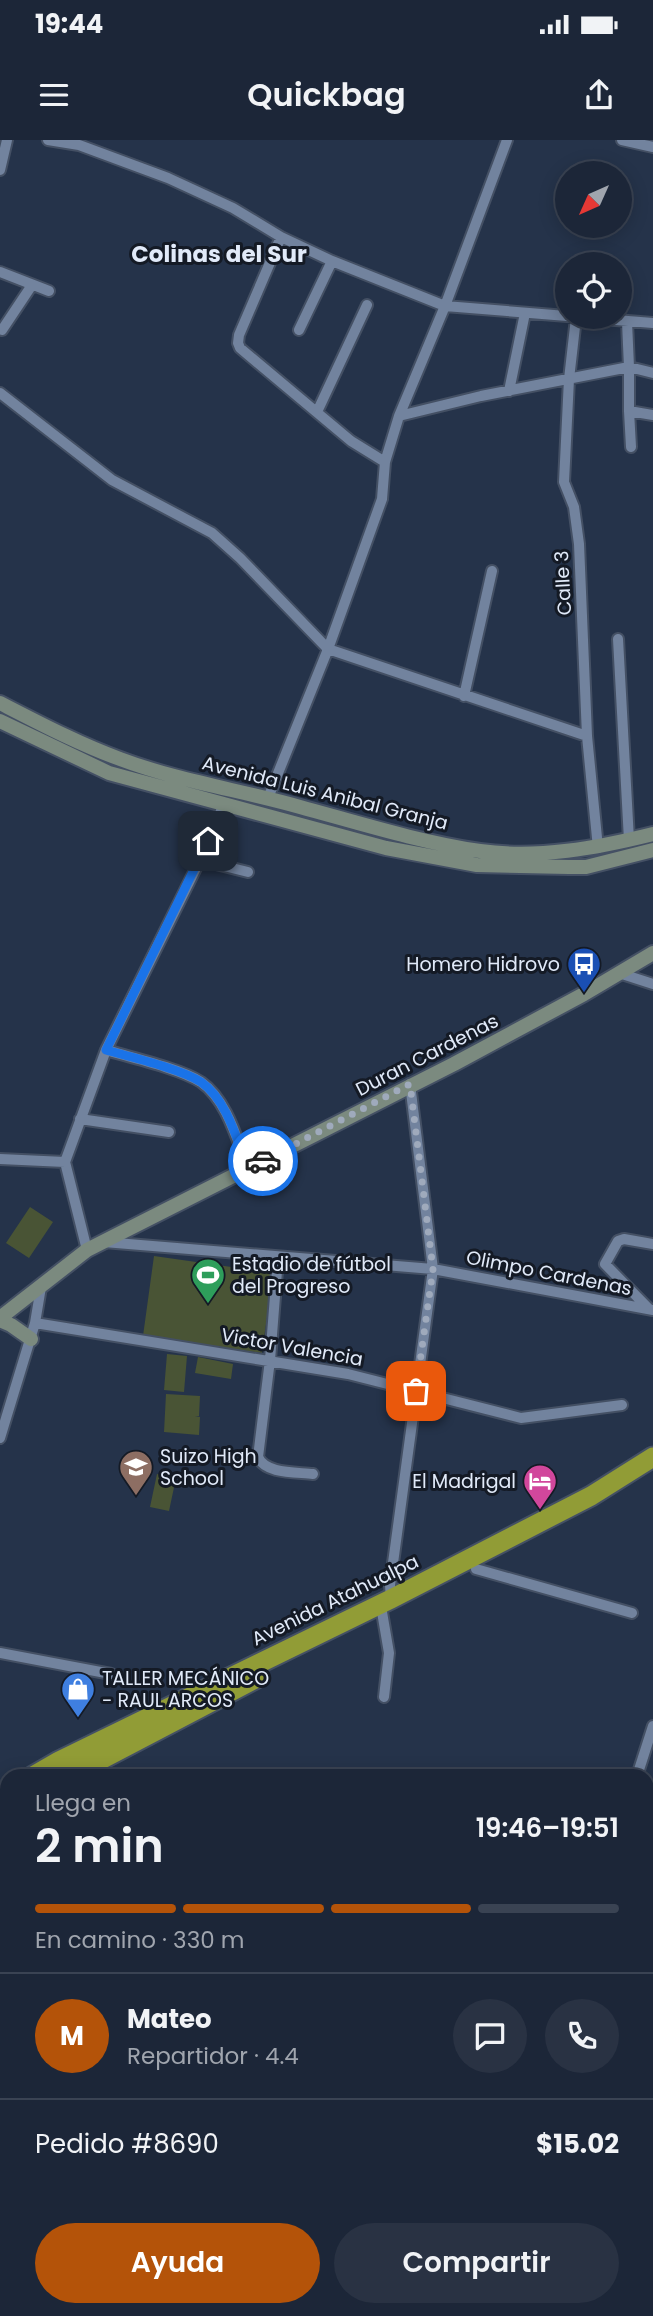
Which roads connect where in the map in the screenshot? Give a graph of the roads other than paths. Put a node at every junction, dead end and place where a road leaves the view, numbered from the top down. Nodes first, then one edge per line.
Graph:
1 (7, 140) edge
2 (48, 140) edge
3 (507, 140) edge
4 (622, 140) edge
5 (638, 142) edge
6 (653, 147) edge
7 (0, 170) edge
8 (281, 237) junction
9 (332, 261) junction
10 (0, 272) edge
11 (32, 285) junction
12 (49, 291) dead end
13 (367, 305) dead end
14 (445, 306) junction
15 (525, 313) junction
16 (555, 316) edge
17 (632, 321) edge
18 (653, 323) edge
19 (575, 329) edge
20 (627, 329) edge
21 (2, 330) dead end
22 (299, 330) dead end
23 (629, 368) junction
24 (653, 373) edge
25 (569, 379) junction
26 (509, 391) junction
27 (0, 393) edge
28 (629, 411) junction
29 (317, 412) junction
30 (653, 415) edge
31 (399, 416) junction
32 (631, 447) dead end
33 (385, 462) junction
34 (492, 571) dead end
35 (618, 639) dead end
36 (328, 649) junction
37 (464, 696) junction
38 (0, 704) edge
39 (0, 721) edge
40 (587, 736) junction
41 (268, 798) junction
42 (224, 804) junction
43 (653, 834) edge
44 (629, 840) junction
45 (598, 848) junction
46 (653, 850) edge
47 (200, 860) junction
48 (248, 872) dead end
49 (653, 953) edge
50 (619, 973) junction
51 (653, 984) edge
52 (106, 1050) junction
53 (410, 1084) junction
54 (80, 1119) junction
55 (169, 1132) dead end
56 (0, 1159) edge
57 (65, 1162) junction
58 (248, 1168) junction
59 (103, 1242) junction
60 (653, 1244) edge
61 (87, 1250) junction
62 (278, 1258) junction
63 (433, 1269) junction
64 (41, 1287) junction
65 (651, 1309) edge
66 (0, 1319) edge
67 (35, 1324) junction
68 (31, 1339) junction
69 (270, 1360) junction
70 (416, 1391) junction
71 (622, 1405) dead end
72 (0, 1438) edge
73 (653, 1457) edge
74 (653, 1468) edge
75 (313, 1474) dead end
76 (476, 1569) junction
77 (387, 1605) junction
78 (632, 1613) dead end
79 (0, 1653) edge
80 (111, 1674) dead end
81 (384, 1697) dead end
82 (652, 1731) edge
83 (648, 1753) edge
84 (45, 1769) edge
85 (92, 1769) edge
86 (640, 1769) edge

1 - 7 street
2 - 8 street
3 - 14 street
4 - 5 street
5 - 6 street
8 - 9 street
8 - 29 street
9 - 14 street
9 - 22 street
10 - 11 street
11 - 12 street
11 - 21 street
13 - 29 street
14 - 15 street
14 - 31 street
15 - 16 street
15 - 26 street
17 - 18 street
19 - 25 street, Calle 3
20 - 23 street
23 - 24 street
23 - 25 street
23 - 28 street
25 - 26 street
25 - 40 street, Calle 3
26 - 31 street
27 - 36 street
28 - 30 street
28 - 32 street
29 - 33 street
31 - 33 street
33 - 36 street
34 - 37 street
35 - 44 street
36 - 37 street
36 - 41 street
37 - 40 street
38 - 41 main road, Avenida Luis Anibal Granja
39 - 42 main road, Avenida Luis Anibal Granja
40 - 45 street, Calle 3
41 - 45 main road, Avenida Luis Anibal Granja
42 - 46 main road, Avenida Luis Anibal Granja
42 - 47 street
43 - 44 main road, Avenida Luis Anibal Granja
44 - 45 main road, Avenida Luis Anibal Granja
47 - 48 street
47 - 52 street
49 - 50 main road, Duran Cardenas
50 - 51 street
50 - 53 main road, Duran Cardenas
52 - 54 street
52 - 58 street
53 - 58 main road, Duran Cardenas
53 - 63 street
54 - 55 street
54 - 57 street
56 - 57 street
57 - 61 street
58 - 59 main road, Duran Cardenas
59 - 61 main road, Duran Cardenas
59 - 62 street, Olimpo Cardenas
60 - 65 street
61 - 64 main road, Duran Cardenas
62 - 63 street, Olimpo Cardenas
62 - 69 street
63 - 65 street, Olimpo Cardenas
63 - 70 street
64 - 66 main road, Duran Cardenas
64 - 67 street
66 - 68 main road
67 - 68 street
67 - 69 street, Victor Valencia
68 - 72 street
69 - 70 street, Victor Valencia
69 - 75 street
70 - 71 street, Victor Valencia
70 - 77 street
73 - 77 highway, Avenida Atahualpa
74 - 76 highway, Avenida Atahualpa
76 - 77 highway, Avenida Atahualpa
76 - 78 street
77 - 81 street
77 - 84 highway, Avenida Atahualpa
77 - 85 highway, Avenida Atahualpa
79 - 80 street
82 - 83 street
83 - 86 street

